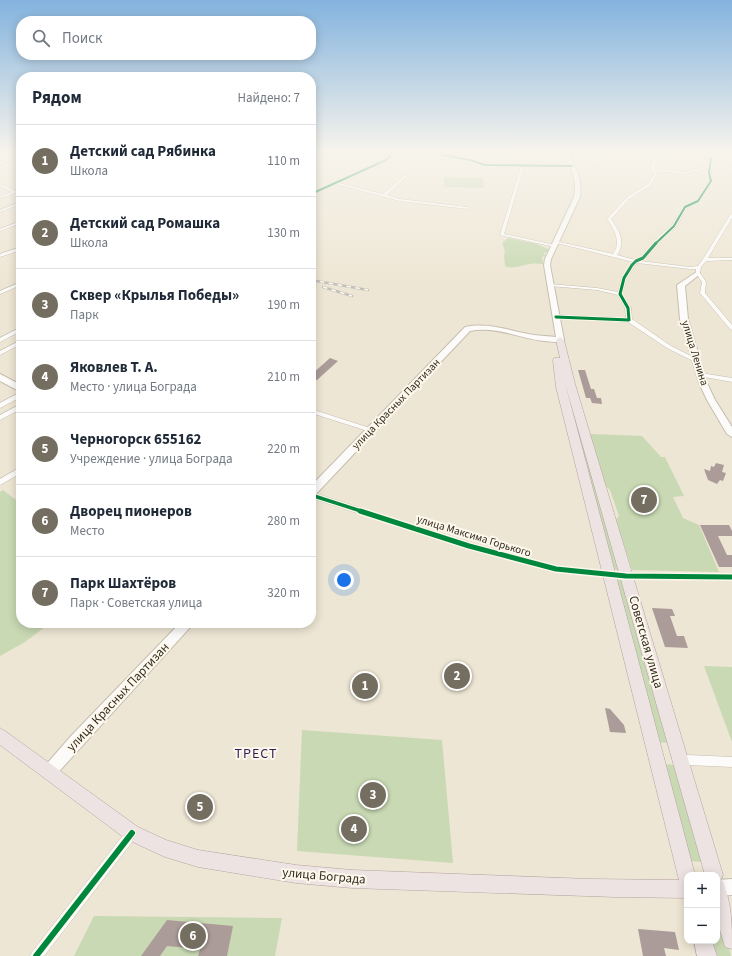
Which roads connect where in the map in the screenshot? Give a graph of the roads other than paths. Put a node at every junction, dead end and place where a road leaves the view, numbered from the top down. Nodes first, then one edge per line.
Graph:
1 (386, 197) edge
2 (514, 197) edge
3 (570, 197) edge
4 (630, 197) edge
5 (701, 197) edge
6 (16, 205) edge
7 (467, 208) dead end
8 (0, 211) edge
9 (732, 215) edge
10 (16, 224) edge
11 (0, 230) edge
12 (554, 244) junction
13 (16, 252) edge
14 (615, 255) junction
15 (0, 258) edge
16 (732, 259) edge
17 (705, 260) junction
18 (636, 261) junction
19 (698, 270) junction
20 (550, 285) junction
21 (16, 287) edge
22 (0, 293) edge
23 (620, 294) junction
24 (556, 317) junction
25 (629, 320) junction
26 (732, 328) edge
27 (16, 332) edge
28 (0, 340) edge
29 (560, 340) junction
30 (16, 344) edge
31 (0, 352) edge
32 (695, 360) junction
33 (701, 375) junction
34 (0, 377) edge
35 (732, 380) edge
36 (16, 386) edge
37 (16, 397) edge
38 (0, 406) edge
39 (16, 409) edge
40 (316, 413) edge
41 (0, 418) edge
42 (371, 430) junction
43 (732, 434) edge
44 (16, 473) edge
45 (0, 482) edge
46 (316, 489) edge
47 (316, 496) edge
48 (609, 574) junction
49 (626, 576) junction
50 (732, 577) edge
51 (183, 628) edge
52 (0, 736) edge
53 (687, 760) dead end
54 (732, 762) edge
55 (49, 772) junction
56 (132, 833) junction
57 (685, 872) edge
58 (713, 872) edge
59 (732, 887) edge
60 (684, 888) edge
61 (720, 888) edge
62 (720, 898) edge
63 (732, 940) edge
64 (704, 944) edge
65 (36, 956) edge
66 (707, 956) edge

1 - 7 street
2 - 12 street
3 - 12 main road, Советская улица
4 - 14 street
5 - 18 street
6 - 8 street
9 - 17 street
10 - 11 street
12 - 14 street
12 - 20 main road, Советская улица
13 - 15 street
14 - 18 street
16 - 17 street
17 - 19 street
18 - 19 street
18 - 23 street
19 - 26 street
19 - 32 main road, улица Ленина
20 - 23 street
20 - 24 main road, Советская улица
21 - 22 street
23 - 25 street
24 - 25 street
24 - 29 main road, Советская улица
25 - 32 street
27 - 28 street
29 - 42 main road, улица Красных Партизан
29 - 48 main road, Советская улица
29 - 49 main road, Советская улица
30 - 31 street
32 - 33 main road, улица Ленина
33 - 35 street
33 - 43 main road, улица Ленина
34 - 36 main road
37 - 38 street
39 - 41 street
40 - 42 street
42 - 46 main road, улица Красных Партизан
44 - 45 street
47 - 48 street, улица Максима Горького
48 - 49 street, улица Максима Горького
48 - 57 main road, Советская улица
49 - 50 street, улица Максима Горького
49 - 58 main road, Советская улица
51 - 55 main road, улица Красных Партизан
52 - 55 main road, улица Бограда
53 - 54 street
55 - 56 main road, улица Бограда
56 - 60 main road, улица Бограда
56 - 65 street
59 - 61 main road
62 - 63 main road
64 - 66 main road

